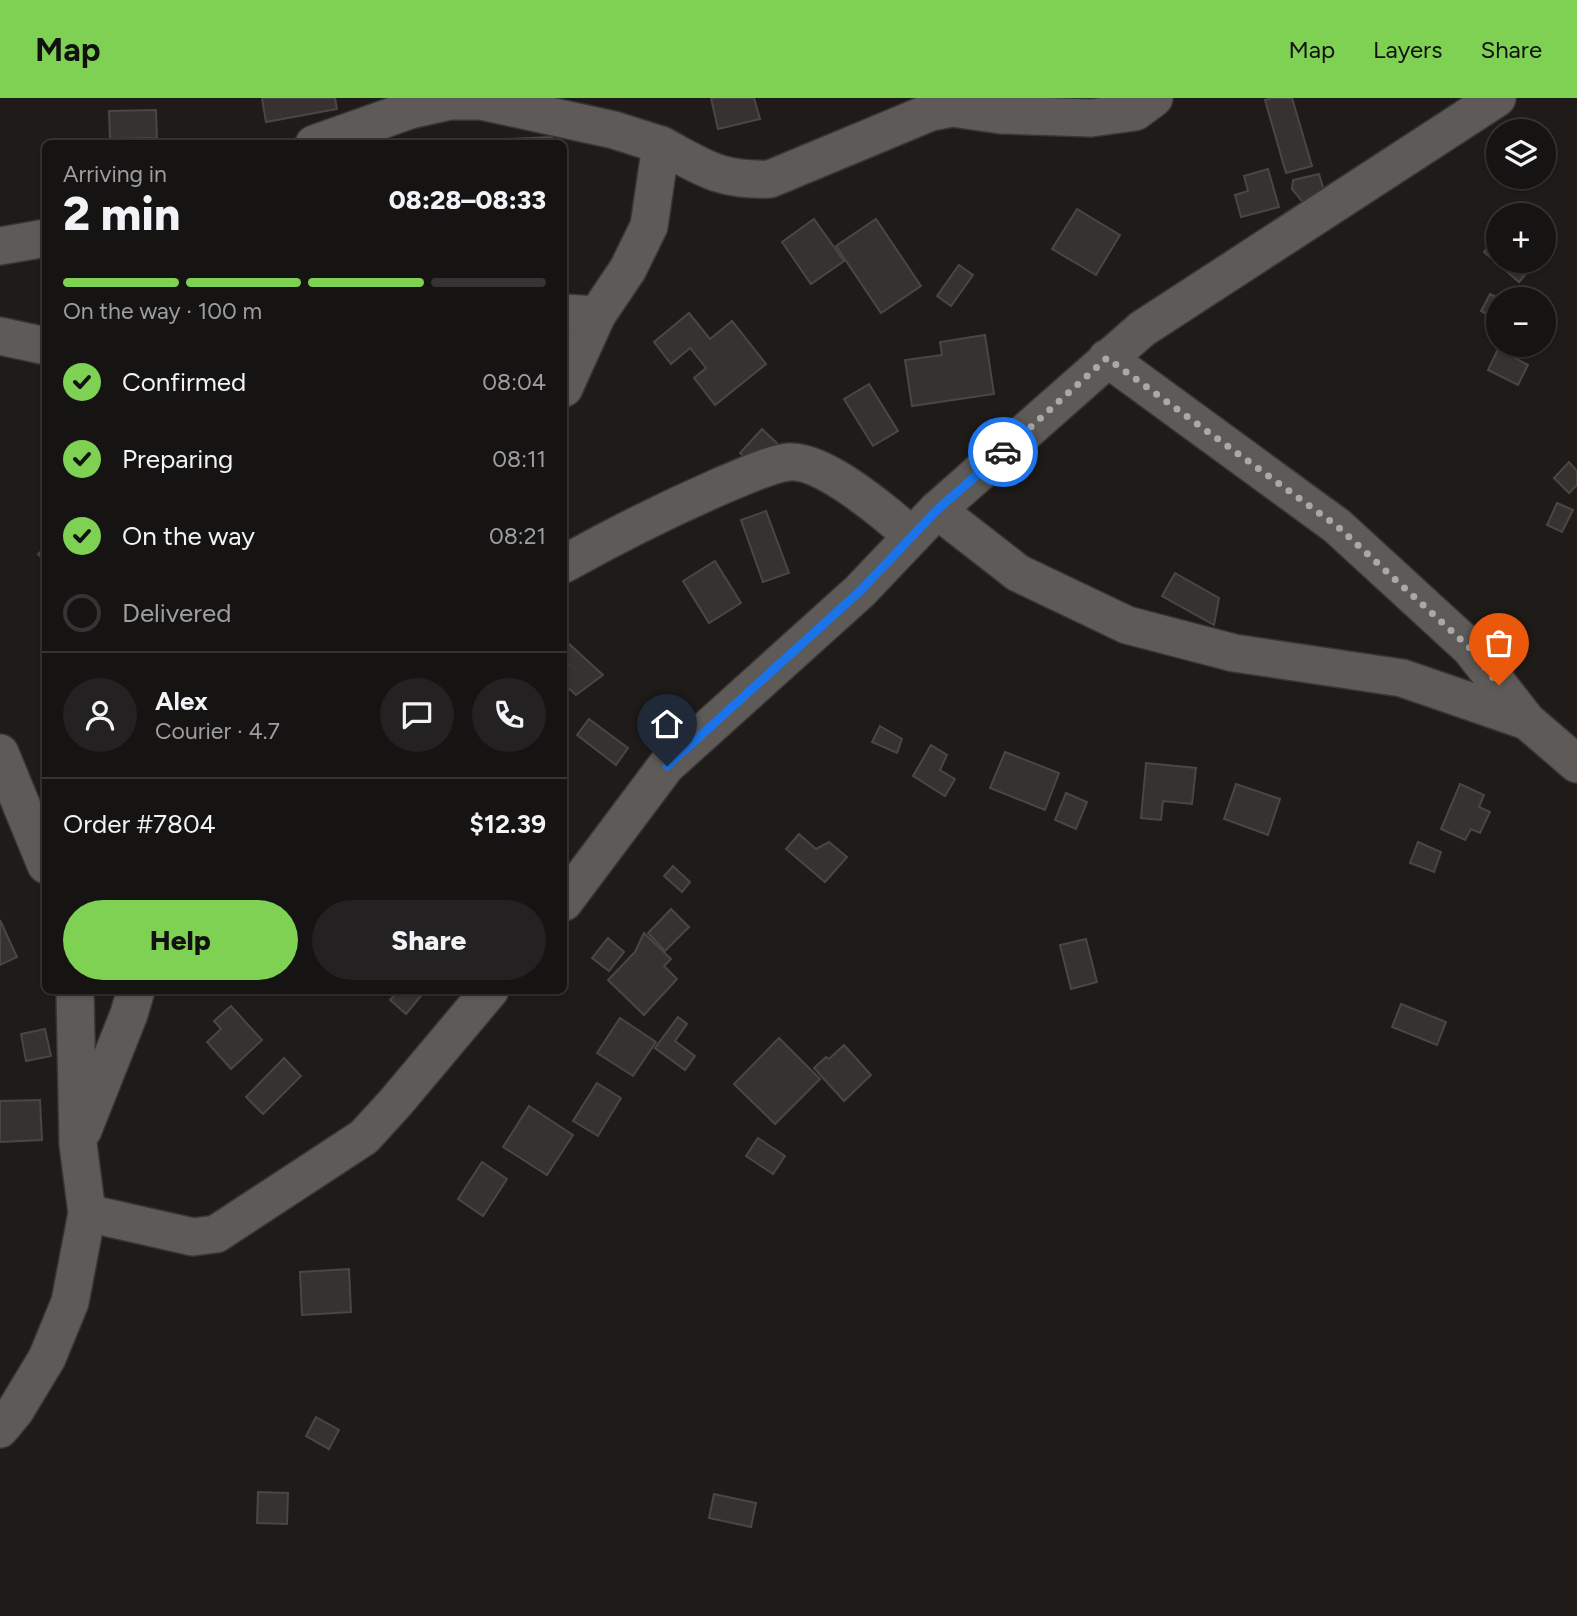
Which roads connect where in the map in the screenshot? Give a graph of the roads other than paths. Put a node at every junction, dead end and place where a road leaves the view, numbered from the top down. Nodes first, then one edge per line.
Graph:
1 (1154, 98) edge
2 (1497, 98) edge
3 (407, 104) edge
4 (323, 140) edge
5 (661, 145) junction
6 (42, 239) edge
7 (0, 246) edge
8 (580, 314) edge
9 (0, 336) edge
10 (42, 345) edge
11 (1107, 358) junction
12 (567, 374) edge
13 (937, 510) junction
14 (912, 536) junction
15 (567, 562) edge
16 (1527, 721) junction
17 (0, 753) edge
18 (1577, 764) edge
19 (42, 855) edge
20 (567, 898) edge
21 (75, 994) edge
22 (135, 994) edge
23 (487, 994) edge
24 (78, 1144) junction
25 (87, 1213) junction
26 (0, 1429) edge

1 - 5 street
2 - 11 street
3 - 4 street
3 - 5 street
5 - 8 street
6 - 7 street
8 - 12 street
9 - 10 street
11 - 13 street
11 - 16 street
13 - 14 street
13 - 16 street
14 - 15 street
14 - 20 street
16 - 18 street
17 - 19 street
21 - 24 street
22 - 24 street
23 - 25 street
24 - 25 street
25 - 26 street

